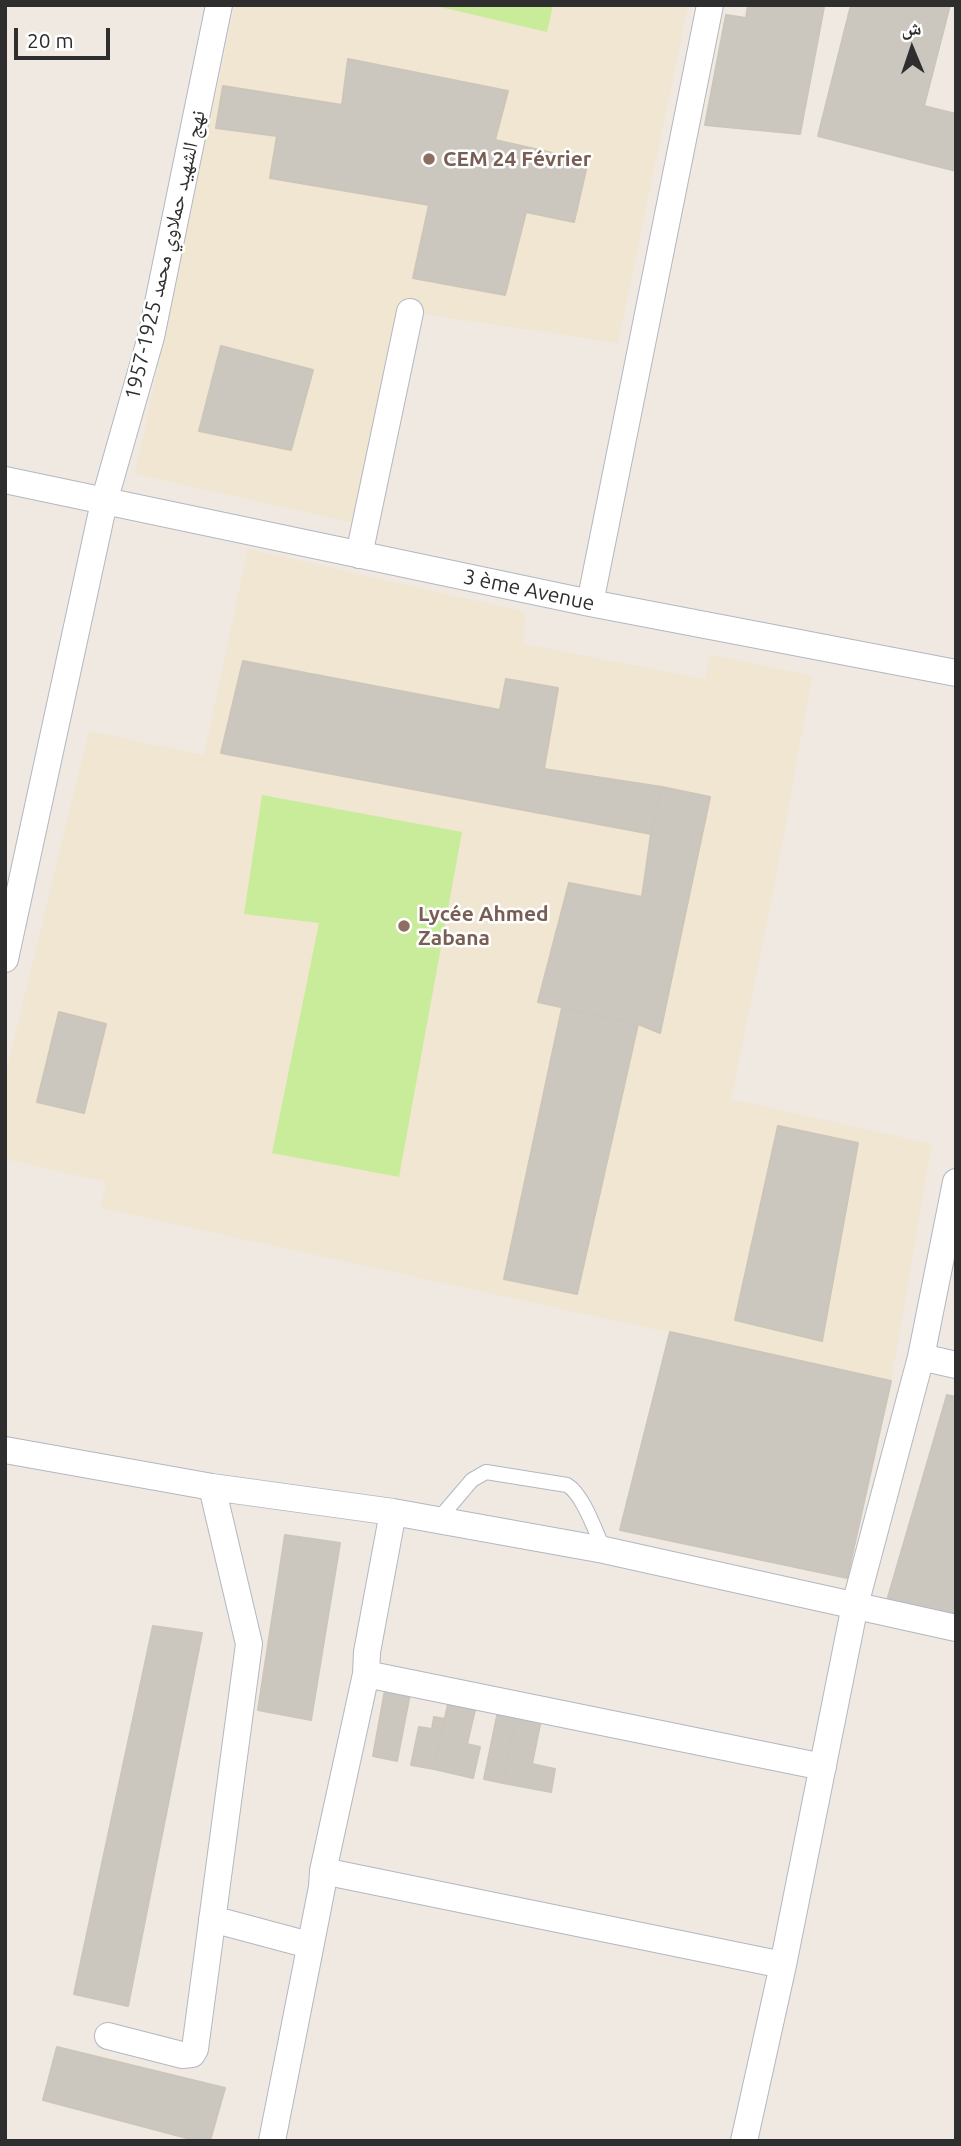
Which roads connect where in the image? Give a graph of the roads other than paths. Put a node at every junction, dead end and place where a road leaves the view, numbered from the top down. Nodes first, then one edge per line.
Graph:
1 (219, 5) edge
2 (710, 5) edge
3 (410, 312) dead end
4 (5, 480) edge
5 (104, 502) junction
6 (359, 555) junction
7 (590, 603) junction
8 (956, 673) edge
9 (5, 960) edge
10 (956, 1182) edge
11 (920, 1357) junction
12 (956, 1364) edge
13 (5, 1450) edge
14 (212, 1487) junction
15 (393, 1512) junction
16 (437, 1521) junction
17 (604, 1550) junction
18 (855, 1605) junction
19 (956, 1628) edge
20 (366, 1674) junction
21 (823, 1767) junction
22 (323, 1871) junction
23 (212, 1919) junction
24 (309, 1945) junction
25 (783, 1965) junction
26 (108, 2036) dead end
27 (272, 2141) edge
28 (744, 2141) edge

1 - 5 street, نهج الشهيد حملاوي محمد 1925-1957
2 - 7 street
3 - 6 street
4 - 5 street, 3 ème Avenue
5 - 6 street, 3 ème Avenue
5 - 9 street, نهج الشهيد حملاوي محمد 1925-1957
6 - 7 street, 3 ème Avenue
7 - 8 street, 3 ème Avenue
10 - 11 street
11 - 12 street
11 - 18 street
13 - 14 street
14 - 15 street
14 - 23 street
15 - 16 street
15 - 20 street
16 - 17 street
16 - 17 lane
17 - 18 street
18 - 19 street
18 - 21 street
20 - 21 street
20 - 22 street
21 - 25 street
22 - 24 street
22 - 25 street
23 - 24 street
23 - 26 street
24 - 27 street
25 - 28 street

